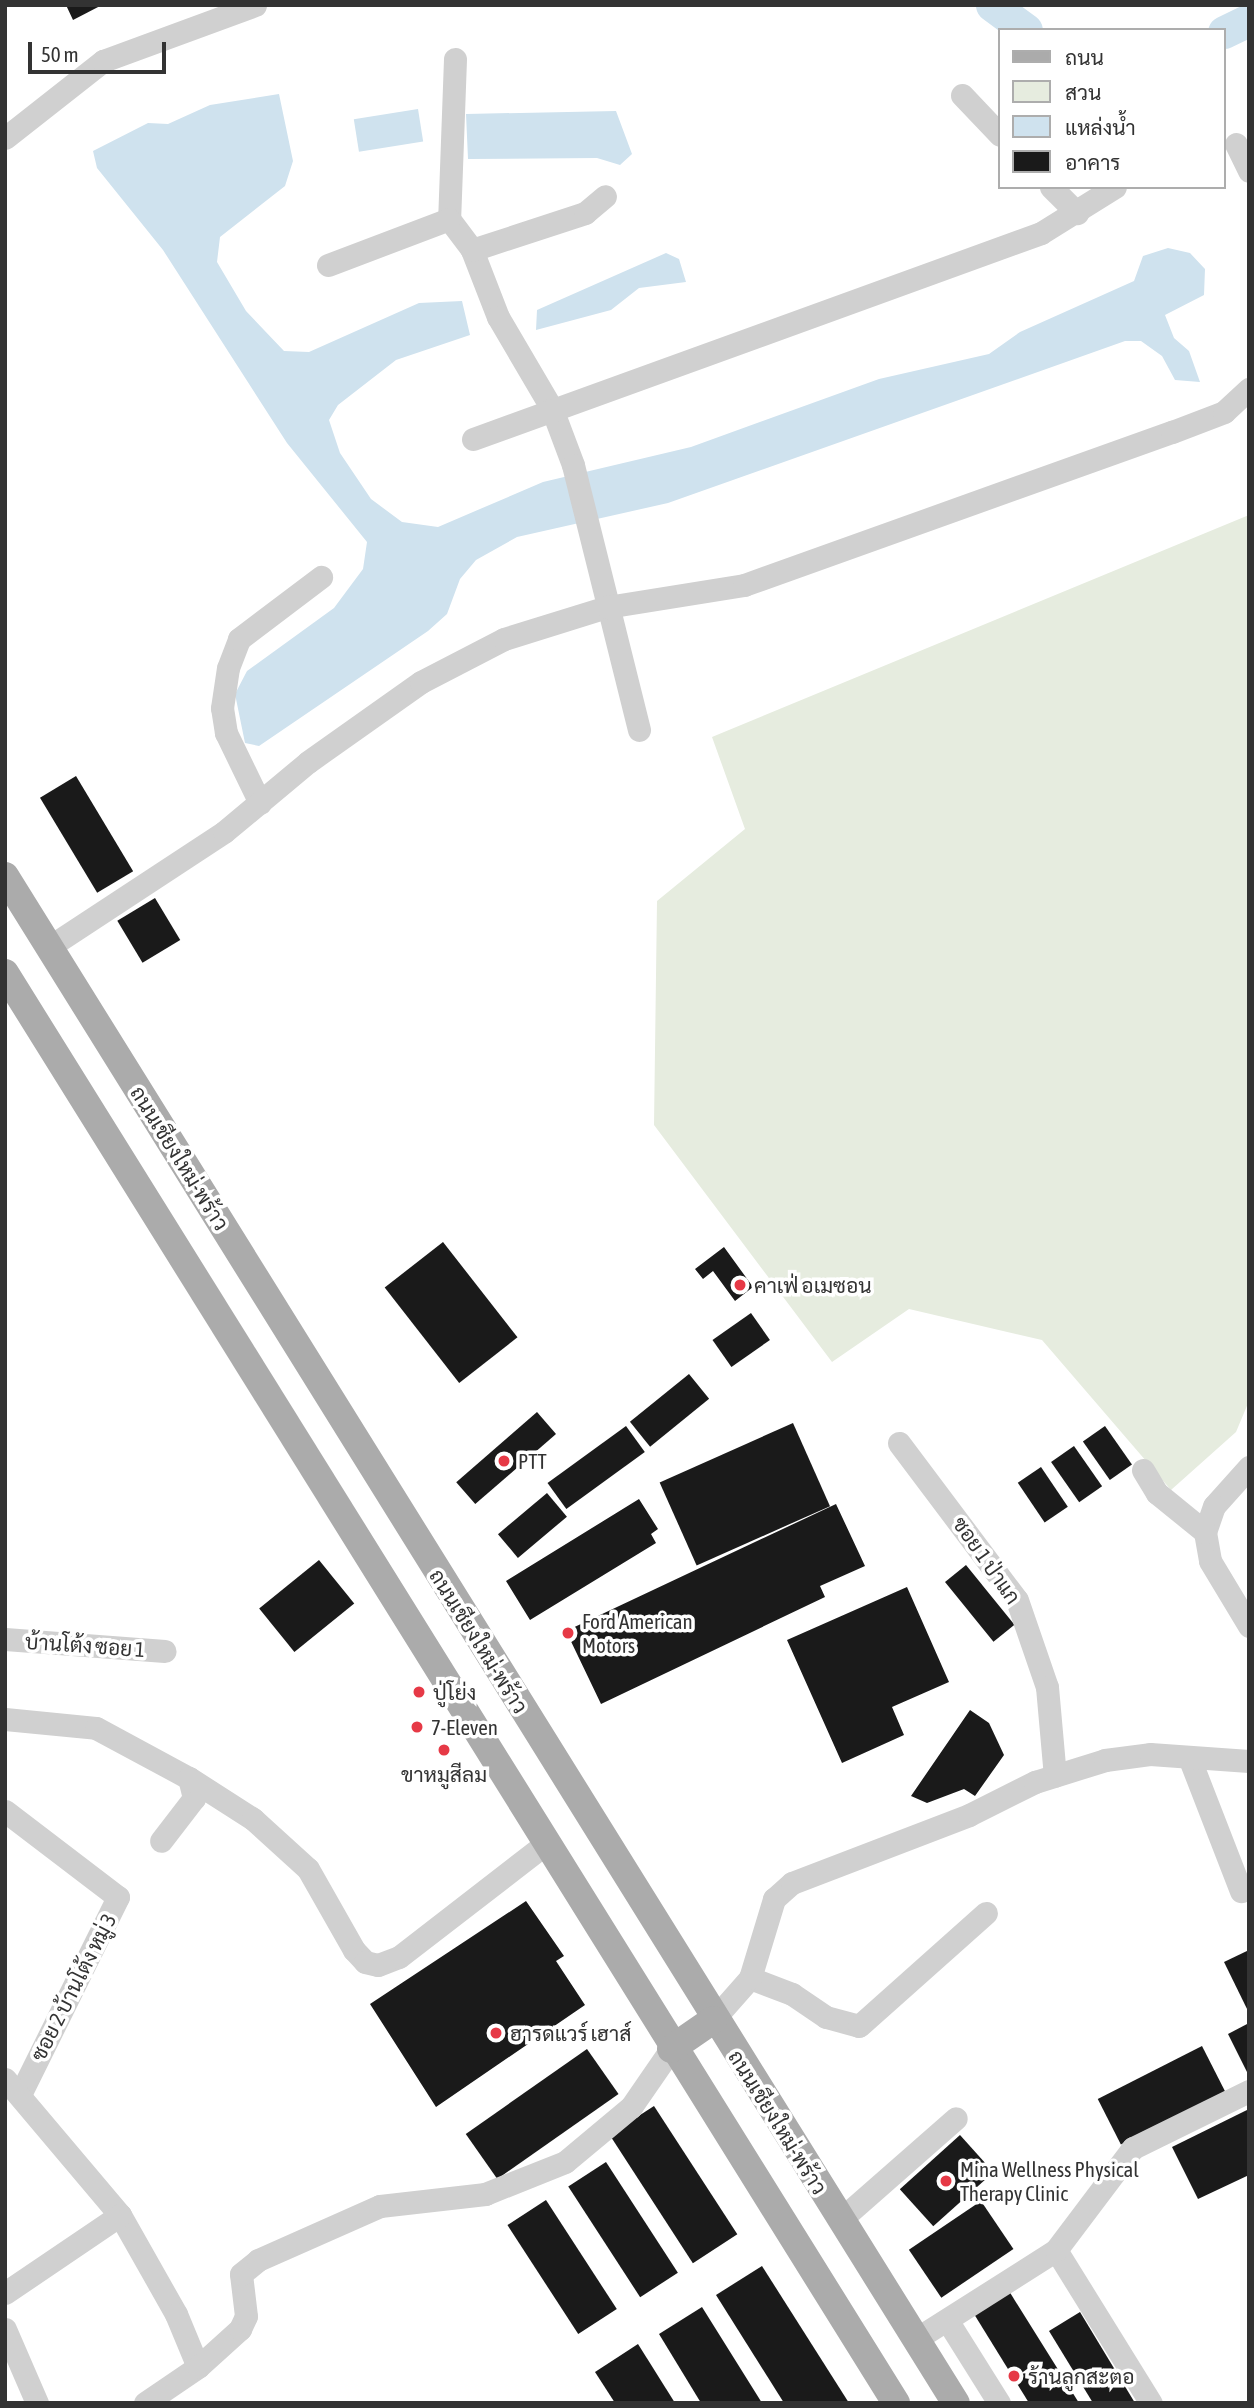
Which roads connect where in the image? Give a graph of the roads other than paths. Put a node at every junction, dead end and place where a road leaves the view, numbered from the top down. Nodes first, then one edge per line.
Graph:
1 (255, 5) edge
2 (455, 59) dead end
3 (962, 95) dead end
4 (998, 133) edge
5 (5, 138) edge
6 (1236, 143) edge
7 (1249, 171) edge
8 (1053, 189) edge
9 (1112, 189) edge
10 (606, 196) dead end
11 (1077, 214) junction
12 (449, 219) junction
13 (472, 250) junction
14 (328, 265) dead end
15 (1249, 388) edge
16 (552, 409) junction
17 (473, 439) dead end
18 (321, 578) dead end
19 (607, 607) junction
20 (639, 730) dead end
21 (260, 803) junction
22 (5, 876) edge
23 (49, 947) junction
24 (5, 973) edge
25 (898, 1443) dead end
26 (1249, 1467) edge
27 (1143, 1470) dead end
28 (1205, 1532) junction
29 (1249, 1626) edge
30 (5, 1639) edge
31 (165, 1651) dead end
32 (5, 1719) edge
33 (1189, 1757) junction
34 (1249, 1761) edge
35 (1055, 1776) junction
36 (189, 1778) junction
37 (5, 1811) edge
38 (162, 1841) dead end
39 (545, 1844) junction
40 (1241, 1891) dead end
41 (986, 1913) dead end
42 (750, 1978) junction
43 (713, 2020) junction
44 (671, 2049) junction
45 (13, 2085) edge
46 (1249, 2091) edge
47 (956, 2118) dead end
48 (120, 2215) junction
49 (840, 2220) junction
50 (1056, 2250) junction
51 (5, 2293) edge
52 (947, 2320) junction
53 (5, 2329) edge
54 (916, 2339) junction
55 (198, 2367) junction
56 (170, 2396) edge
57 (37, 2403) edge
58 (145, 2403) edge
59 (896, 2403) edge
60 (956, 2403) edge
61 (999, 2403) edge
62 (1151, 2403) edge

1 - 5 street
2 - 12 street
3 - 4 street
6 - 7 street
8 - 11 street
9 - 11 street
10 - 13 street
11 - 16 street
12 - 13 street
12 - 14 street
13 - 16 street
15 - 19 street
16 - 17 street
16 - 19 street
18 - 21 street
19 - 20 street
19 - 21 street
21 - 23 street
22 - 23 main road, ถนนเชียงใหม่-พร้าว
23 - 43 main road, ถนนเชียงใหม่-พร้าว
24 - 39 main road
25 - 35 street, ซอย 1 ป่าแก
26 - 28 street
27 - 28 street
28 - 29 street
30 - 31 street, บ้านโต้ง ซอย 1
32 - 36 street
33 - 34 street
33 - 35 street
33 - 40 street
35 - 42 street
36 - 38 street
36 - 39 street
37 - 45 street, ซอย 2 บ้านโต้ง หมู่ 3
39 - 44 main road
41 - 42 street
42 - 43 street
43 - 44 main road
43 - 49 main road, ถนนเชียงใหม่-พร้าว
44 - 55 street
44 - 59 main road
45 - 48 street
46 - 50 street
47 - 49 street
48 - 51 street
48 - 55 street
49 - 54 main road, ถนนเชียงใหม่-พร้าว
50 - 52 street
50 - 62 street
52 - 54 street
52 - 61 street
53 - 57 street
54 - 60 main road, ถนนเชียงใหม่-พร้าว
55 - 56 street
56 - 58 street

